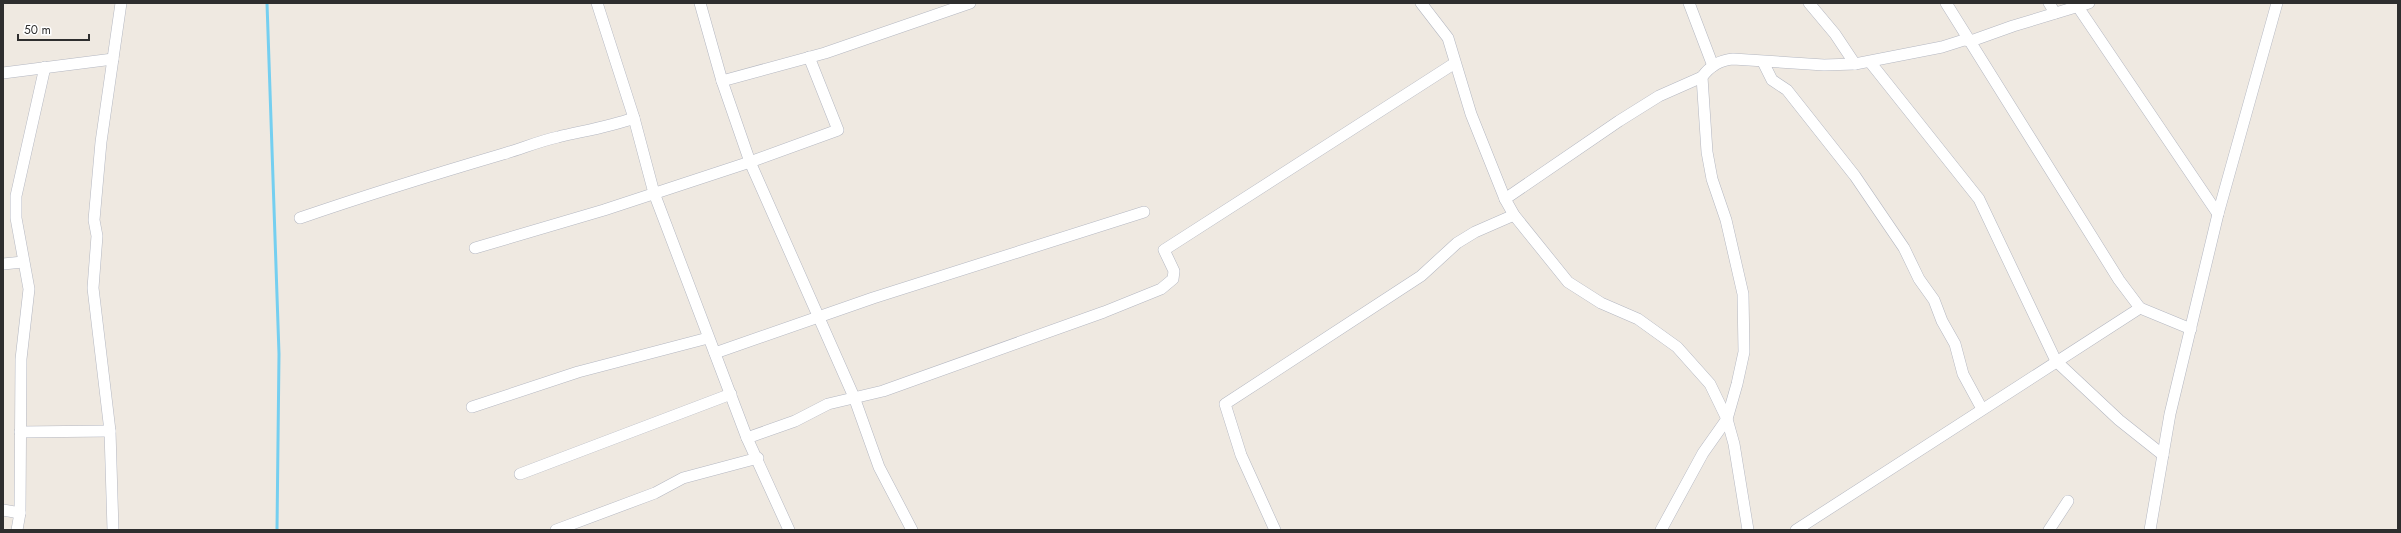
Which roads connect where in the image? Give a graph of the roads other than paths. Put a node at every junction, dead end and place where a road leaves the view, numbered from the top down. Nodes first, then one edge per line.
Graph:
1 (120, 3) edge
2 (597, 3) edge
3 (700, 3) edge
4 (970, 3) edge
5 (1421, 3) edge
6 (1689, 3) edge
7 (1809, 3) edge
8 (1946, 3) edge
9 (2049, 3) edge
10 (2277, 3) edge
11 (2083, 5) edge
12 (2055, 13) junction
13 (1971, 41) junction
14 (809, 57) junction
15 (113, 59) junction
16 (1763, 62) junction
17 (1870, 62) junction
18 (1455, 63) junction
19 (1855, 64) junction
20 (1713, 66) junction
21 (45, 68) junction
22 (3, 73) edge
23 (1702, 77) junction
24 (722, 81) junction
25 (634, 118) junction
26 (750, 162) junction
27 (654, 193) junction
28 (1505, 199) junction
29 (1144, 212) dead end
30 (2218, 214) junction
31 (1514, 215) junction
32 (300, 218) dead end
33 (475, 248) dead end
34 (23, 262) junction
35 (3, 264) edge
36 (2140, 308) junction
37 (818, 316) junction
38 (2191, 329) junction
39 (708, 338) junction
40 (715, 353) junction
41 (2056, 360) junction
42 (731, 394) junction
43 (854, 397) junction
44 (472, 408) dead end
45 (1982, 409) junction
46 (1727, 419) junction
47 (110, 431) junction
48 (20, 432) junction
49 (747, 438) junction
50 (2163, 455) junction
51 (758, 458) junction
52 (520, 474) dead end
53 (2068, 501) dead end
54 (3, 510) edge
55 (20, 513) junction
56 (786, 529) edge
57 (17, 530) edge
58 (113, 530) edge
59 (556, 530) edge
60 (912, 530) edge
61 (1275, 530) edge
62 (1661, 530) edge
63 (1748, 530) edge
64 (1796, 530) edge
65 (2049, 530) edge
66 (2150, 530) edge

1 - 15 street
2 - 25 street
3 - 24 street
4 - 14 street
5 - 18 street
6 - 20 street
7 - 19 street
8 - 13 street
9 - 12 street
10 - 30 street
11 - 12 street
11 - 30 street
12 - 13 street
13 - 17 street
13 - 36 street
14 - 24 street
14 - 26 street
15 - 21 street
15 - 47 street
16 - 19 street
16 - 20 street
16 - 45 street
17 - 19 street
17 - 41 street
18 - 28 street
18 - 43 street
20 - 23 street
21 - 22 street
21 - 34 street
23 - 28 street
23 - 46 street
24 - 26 street
25 - 27 street
25 - 32 street
26 - 27 street
26 - 37 street
27 - 33 street
27 - 39 street
28 - 31 street
29 - 37 street
30 - 38 street
31 - 46 street
31 - 61 street
34 - 35 street
34 - 48 street
36 - 38 street
36 - 41 street
37 - 40 street
37 - 43 street
38 - 50 street
39 - 40 street
39 - 44 street
40 - 42 street
41 - 45 street
41 - 50 street
42 - 49 street
42 - 52 street
43 - 49 street
43 - 60 street
45 - 64 street
46 - 62 street
46 - 63 street
47 - 48 street
47 - 58 street
48 - 55 street
49 - 51 street
50 - 66 street
51 - 56 street
51 - 59 street
53 - 65 street
54 - 55 street
55 - 57 street

